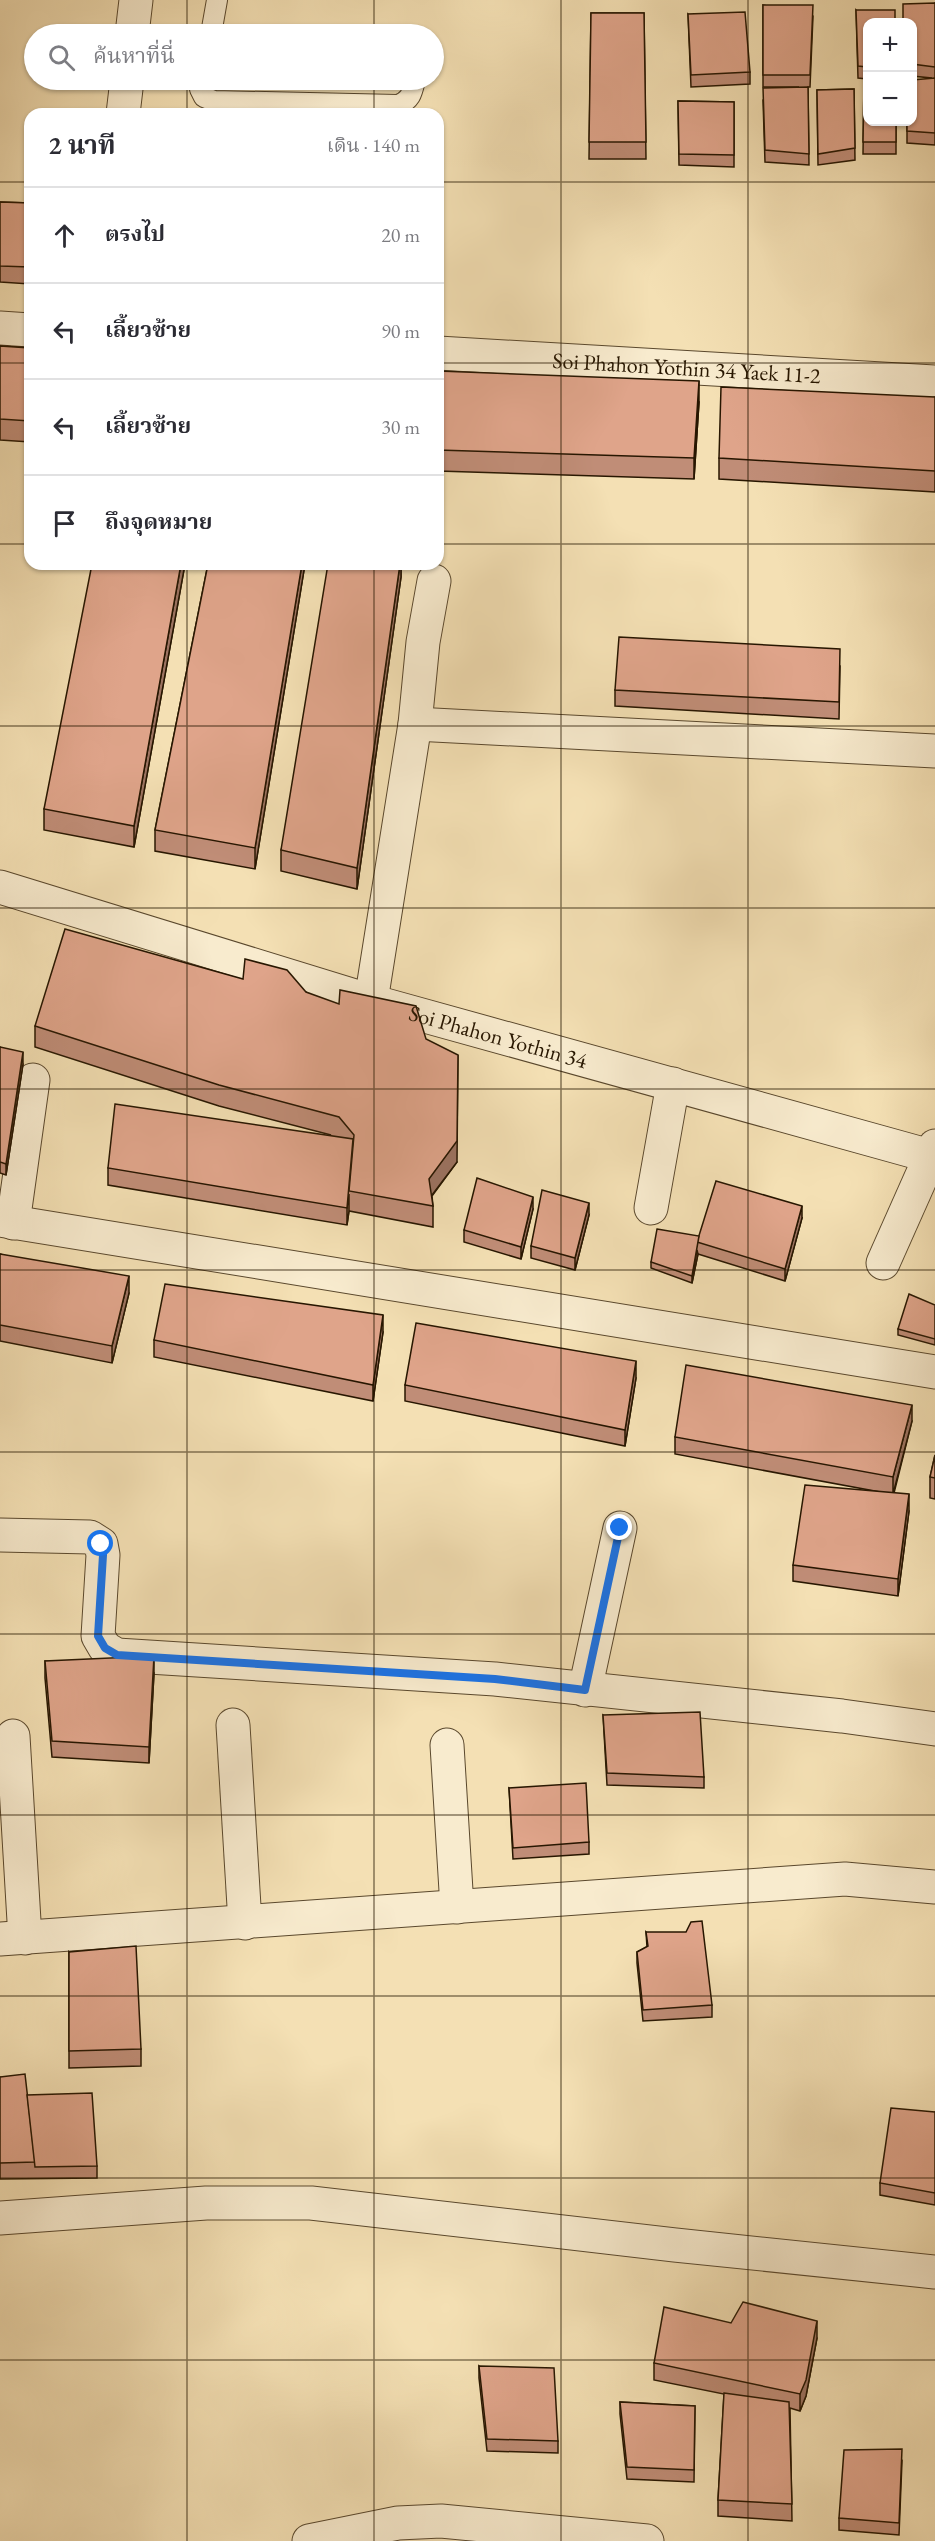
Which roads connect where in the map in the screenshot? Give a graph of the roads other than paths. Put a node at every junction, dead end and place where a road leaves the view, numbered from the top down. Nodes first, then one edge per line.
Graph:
1 (135, 0) edge
2 (217, 0) edge
3 (133, 24) edge
4 (213, 24) edge
5 (126, 90) edge
6 (200, 90) edge
7 (413, 90) edge
8 (124, 108) edge
9 (0, 328) edge
10 (24, 330) edge
11 (444, 353) edge
12 (935, 382) edge
13 (434, 581) dead end
14 (416, 724) junction
15 (935, 751) edge
16 (0, 887) edge
17 (371, 1000) junction
18 (33, 1080) dead end
19 (673, 1084) junction
20 (932, 1151) edge
21 (651, 1208) dead end
22 (7, 1221) edge
23 (883, 1263) dead end
24 (935, 1372) edge
25 (620, 1528) dead end
26 (0, 1535) edge
27 (585, 1690) junction
28 (233, 1725) dead end
29 (935, 1729) edge
30 (13, 1736) dead end
31 (447, 1745) dead end
32 (935, 1887) edge
33 (457, 1907) junction
34 (245, 1923) junction
35 (13, 1938) edge
36 (0, 2218) edge
37 (935, 2272) edge
38 (581, 2537) edge
39 (309, 2541) edge
40 (647, 2541) edge

1 - 3 street
2 - 4 lane
5 - 8 street
6 - 7 lane
9 - 10 street
11 - 12 street, Soi Phahon Yothin 34 Yaek 11-2
13 - 14 street
14 - 15 street
14 - 17 street
16 - 17 street, Soi Phahon Yothin 34
17 - 19 street, Soi Phahon Yothin 34
18 - 22 street
19 - 20 street, Soi Phahon Yothin 34
19 - 21 street
20 - 23 street
22 - 24 street
25 - 27 street
26 - 27 street
27 - 29 street
28 - 34 street
30 - 35 street
31 - 33 street
32 - 33 street
33 - 34 street
34 - 35 street
36 - 37 street
38 - 39 street
38 - 40 street

